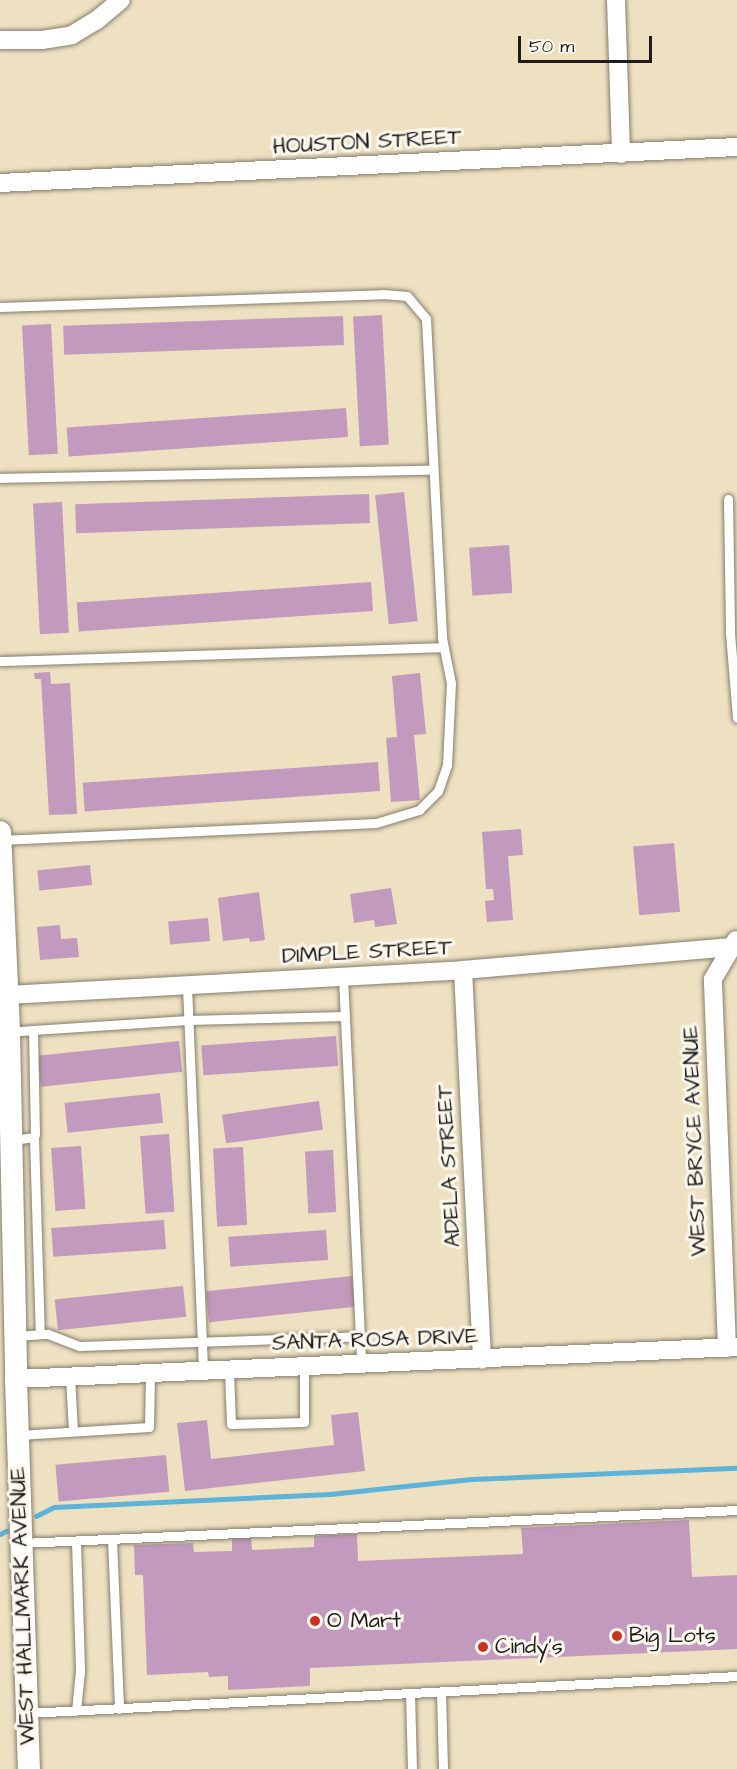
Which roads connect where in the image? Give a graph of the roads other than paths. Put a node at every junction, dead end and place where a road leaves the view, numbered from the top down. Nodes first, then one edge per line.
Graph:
1 (122, 0) edge
2 (617, 1) edge
3 (0, 40) edge
4 (737, 147) edge
5 (621, 154) junction
6 (0, 183) edge
7 (0, 307) edge
8 (434, 470) junction
9 (0, 478) edge
10 (728, 499) dead end
11 (728, 519) junction
12 (737, 532) edge
13 (443, 647) junction
14 (0, 661) edge
15 (737, 718) edge
16 (0, 832) edge
17 (0, 840) edge
18 (1, 888) edge
19 (733, 943) edge
20 (464, 970) junction
21 (343, 977) junction
22 (187, 986) junction
23 (5, 1003) edge
24 (345, 1016) junction
25 (188, 1020) junction
26 (33, 1030) junction
27 (9, 1032) junction
28 (34, 1137) junction
29 (10, 1140) junction
30 (40, 1334) junction
31 (15, 1336) junction
32 (360, 1336) junction
33 (202, 1342) junction
34 (732, 1348) edge
35 (483, 1360) junction
36 (361, 1365) junction
37 (304, 1367) junction
38 (229, 1371) junction
39 (203, 1372) junction
40 (150, 1374) junction
41 (70, 1377) junction
42 (16, 1380) junction
43 (73, 1431) junction
44 (18, 1435) junction
45 (737, 1510) edge
46 (112, 1539) junction
47 (76, 1541) junction
48 (22, 1543) junction
49 (737, 1676) edge
50 (441, 1692) junction
51 (410, 1693) junction
52 (119, 1709) junction
53 (76, 1711) junction
54 (27, 1713) junction
55 (29, 1769) edge
56 (412, 1769) edge
57 (443, 1769) edge

1 - 3 street
2 - 5 street
4 - 5 street, HOUSTON STREET
5 - 6 street, HOUSTON STREET
7 - 8 lane
8 - 9 lane
8 - 13 lane
10 - 11 lane
11 - 12 lane
11 - 15 lane
13 - 14 lane
13 - 17 lane
16 - 17 street, WEST HALLMARK AVENUE
17 - 18 street, WEST HALLMARK AVENUE
18 - 23 street, WEST HALLMARK AVENUE
19 - 20 street, DIMPLE STREET
19 - 34 street, WEST BRYCE AVENUE
20 - 21 street, DIMPLE STREET
20 - 35 street, ADELA STREET
21 - 22 street, DIMPLE STREET
21 - 24 lane
22 - 23 street, DIMPLE STREET
22 - 25 lane
23 - 27 street, WEST HALLMARK AVENUE
24 - 25 lane
24 - 32 lane
25 - 26 lane
25 - 33 lane
26 - 27 lane
26 - 28 lane
27 - 29 street, WEST HALLMARK AVENUE
28 - 29 lane
28 - 30 lane
29 - 31 street, WEST HALLMARK AVENUE
30 - 31 lane
30 - 33 lane
31 - 42 street, WEST HALLMARK AVENUE
32 - 33 lane
32 - 36 lane
33 - 39 lane
34 - 35 street, SANTA ROSA DRIVE
35 - 36 street, SANTA ROSA DRIVE
36 - 37 street, SANTA ROSA DRIVE
37 - 38 street, SANTA ROSA DRIVE
37 - 38 lane
38 - 39 street, SANTA ROSA DRIVE
39 - 40 street, SANTA ROSA DRIVE
40 - 41 street, SANTA ROSA DRIVE
40 - 43 lane
41 - 42 street, SANTA ROSA DRIVE
41 - 43 lane
42 - 44 street, WEST HALLMARK AVENUE
43 - 44 lane
44 - 48 street, WEST HALLMARK AVENUE
45 - 46 lane
46 - 47 lane
46 - 52 lane
47 - 48 lane
47 - 53 lane
48 - 54 street, WEST HALLMARK AVENUE
49 - 50 lane
50 - 51 lane
50 - 57 lane
51 - 52 lane
51 - 56 lane
52 - 53 lane
53 - 54 lane
54 - 55 street, WEST HALLMARK AVENUE

